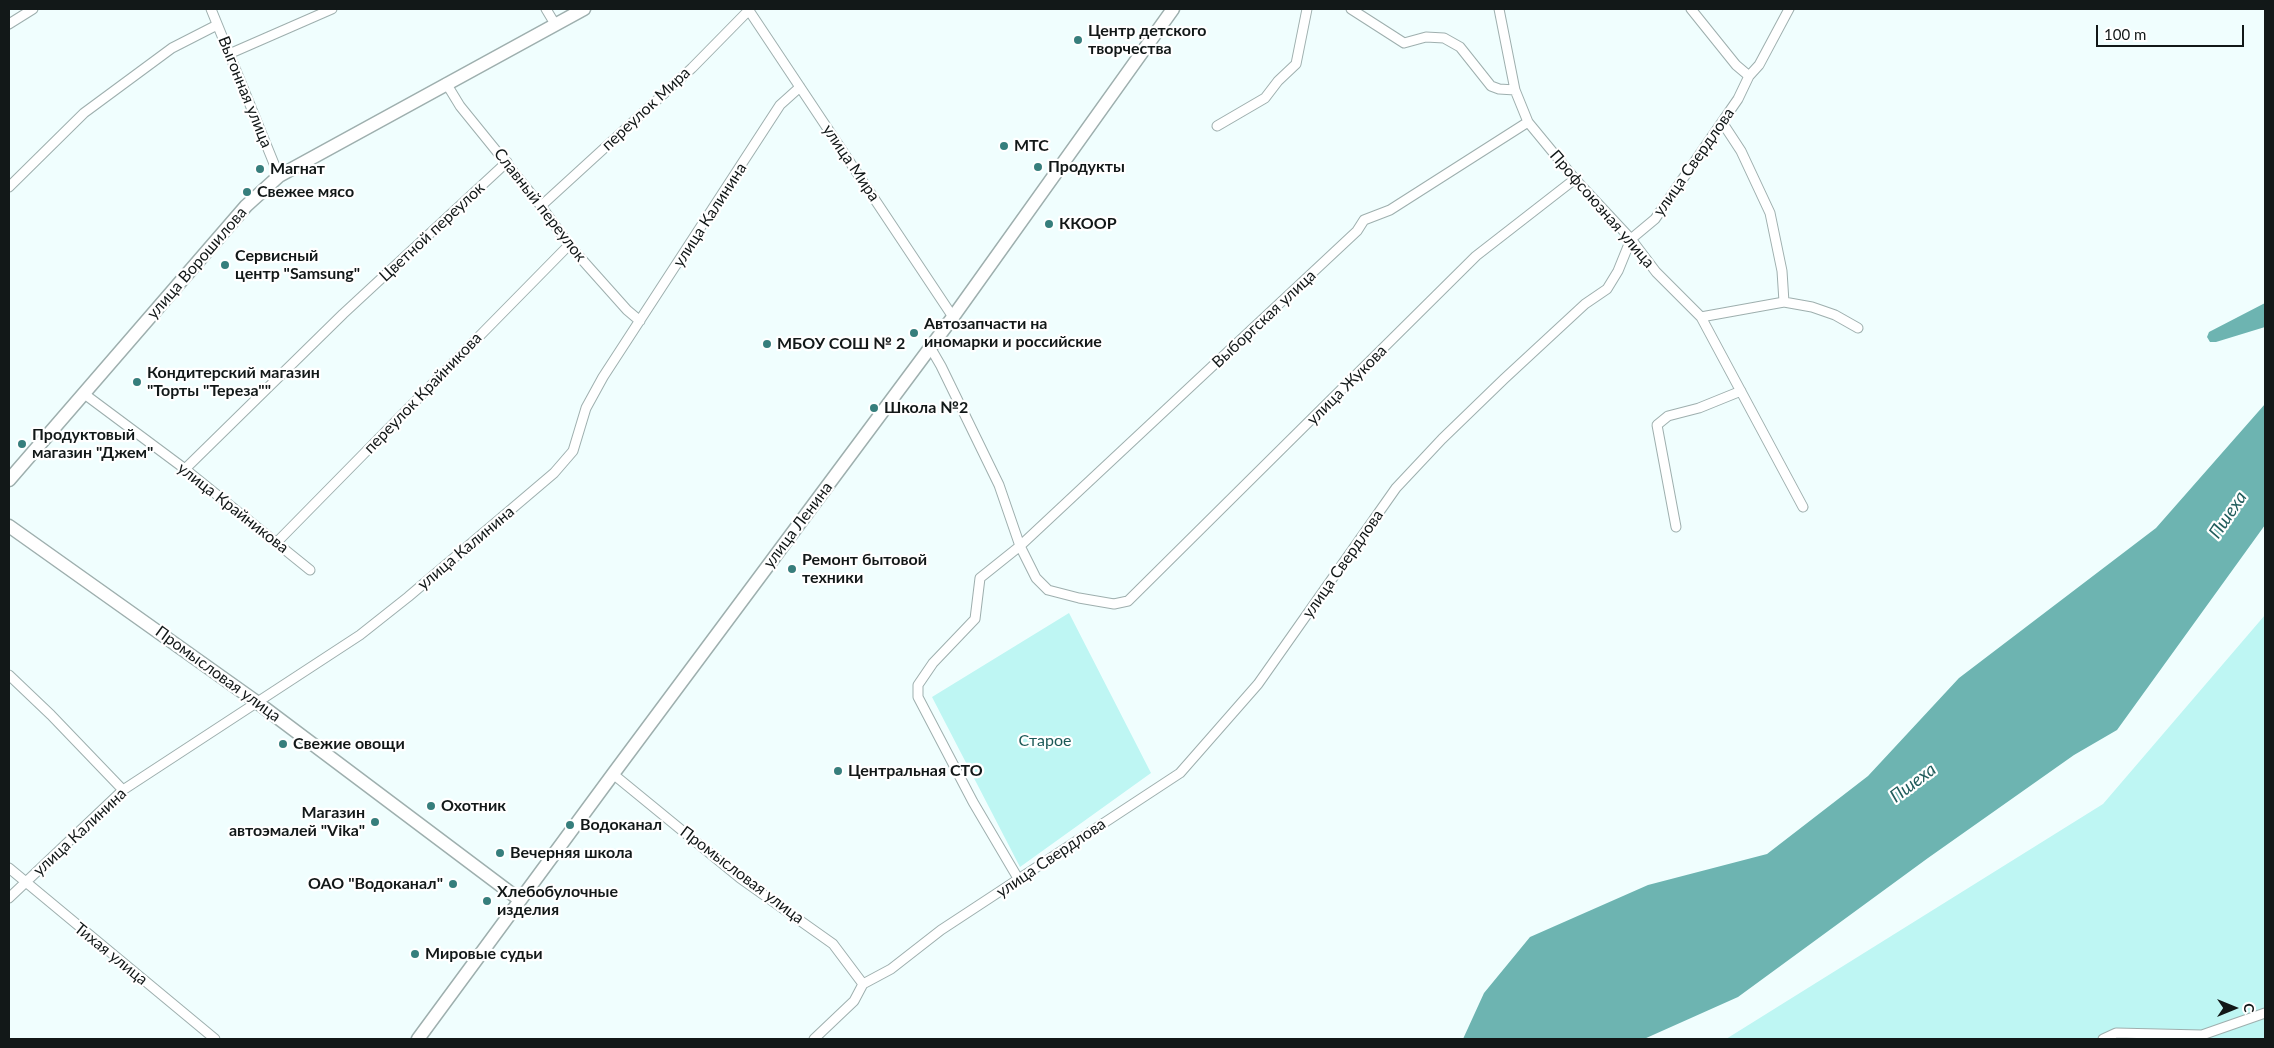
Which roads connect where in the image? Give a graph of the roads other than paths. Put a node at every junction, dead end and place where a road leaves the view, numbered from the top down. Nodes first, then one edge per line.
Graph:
1 (33, 9) edge
2 (211, 9) edge
3 (332, 9) edge
4 (546, 9) edge
5 (584, 9) edge
6 (1173, 9) edge
7 (1307, 9) edge
8 (1351, 9) edge
9 (1499, 9) edge
10 (1691, 9) edge
11 (1790, 9) edge
12 (749, 10) edge
13 (9, 24) edge
14 (555, 24) junction
15 (218, 25) junction
16 (229, 54) junction
17 (1749, 76) junction
18 (446, 83) junction
19 (800, 87) junction
20 (1515, 90) junction
21 (1528, 122) junction
22 (1722, 122) junction
23 (1217, 126) dead end
24 (507, 162) junction
25 (279, 176) junction
26 (1575, 179) junction
27 (9, 187) edge
28 (541, 206) junction
29 (1631, 239) junction
30 (569, 245) junction
31 (1784, 302) junction
32 (953, 317) junction
33 (1700, 317) junction
34 (640, 321) junction
35 (1858, 328) dead end
36 (930, 347) junction
37 (1741, 391) junction
38 (83, 392) junction
39 (185, 469) junction
40 (9, 480) edge
41 (1803, 506) dead end
42 (9, 526) edge
43 (1676, 527) dead end
44 (278, 542) junction
45 (1020, 546) junction
46 (310, 570) dead end
47 (9, 675) edge
48 (258, 703) junction
49 (613, 774) junction
50 (123, 790) junction
51 (9, 868) edge
52 (1019, 880) junction
53 (25, 883) junction
54 (9, 898) edge
55 (520, 900) junction
56 (863, 984) junction
57 (2265, 1013) edge
58 (420, 1038) edge
59 (215, 1039) edge
60 (814, 1039) edge
61 (2103, 1039) edge

1 - 13 street
2 - 15 street, Выгонная улица
3 - 16 street
4 - 14 street
5 - 14 main road, улица Ворошилова
6 - 32 main road, улица Ленина
7 - 23 street
8 - 20 street
9 - 20 street, Профсоюзная улица
10 - 17 street
11 - 17 street, улица Свердлова
12 - 19 street, улица Мира
12 - 28 street, переулок Мира
14 - 18 main road, улица Ворошилова
15 - 16 street, Выгонная улица
15 - 27 street
16 - 25 street, Выгонная улица
17 - 22 street, улица Свердлова
18 - 24 street, Славный переулок
18 - 25 main road, улица Ворошилова
19 - 32 street, улица Мира
19 - 34 street, улица Калинина
20 - 21 street, Профсоюзная улица
21 - 26 street, Профсоюзная улица
21 - 45 street, Выборгская улица
22 - 29 street, улица Свердлова
22 - 31 street
24 - 28 street, Славный переулок
24 - 39 street, Цветной переулок
25 - 38 main road, улица Ворошилова
26 - 29 street, Профсоюзная улица
26 - 45 street, улица Жукова
28 - 30 street, Славный переулок
29 - 33 street, Профсоюзная улица
29 - 52 street, улица Свердлова
30 - 34 street, Славный переулок
30 - 44 street, переулок Крайникова
31 - 33 street
31 - 35 street
32 - 36 main road, улица Ленина
33 - 37 street, Профсоюзная улица
34 - 48 street, улица Калинина
36 - 45 street
36 - 49 main road, улица Ленина
37 - 41 street, Профсоюзная улица
37 - 43 street
38 - 39 street, улица Крайникова
38 - 40 main road, улица Ворошилова
39 - 44 street, улица Крайникова
42 - 48 main road, Промысловая улица
44 - 46 street, улица Крайникова
45 - 52 street
47 - 50 street
48 - 50 street, улица Калинина
48 - 55 main road, Промысловая улица
49 - 55 main road, улица Ленина
49 - 56 street, Промысловая улица
50 - 53 street, улица Калинина
51 - 53 street, Тихая улица
52 - 56 street, улица Свердлова
53 - 54 street, улица Калинина
53 - 59 street, Тихая улица
55 - 58 main road, улица Ленина
56 - 60 street, улица Свердлова
57 - 61 street

